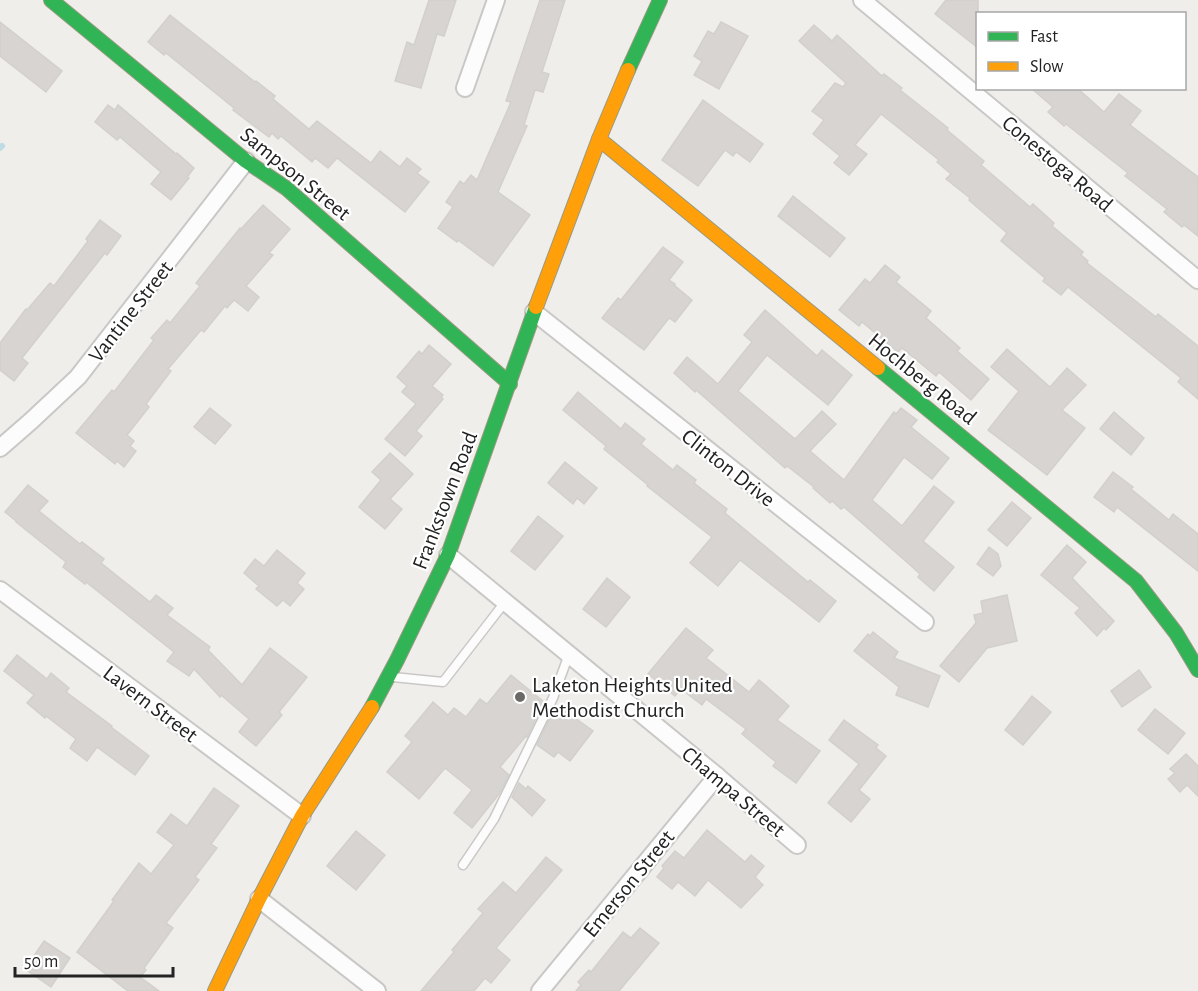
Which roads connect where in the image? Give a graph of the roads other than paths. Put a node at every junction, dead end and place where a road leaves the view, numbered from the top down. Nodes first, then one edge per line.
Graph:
1 (51, 0) edge
2 (496, 0) edge
3 (660, 0) edge
4 (862, 0) edge
5 (465, 88) dead end
6 (599, 139) junction
7 (246, 161) junction
8 (1198, 280) edge
9 (534, 312) junction
10 (510, 384) junction
11 (0, 448) edge
12 (448, 555) junction
13 (0, 590) edge
14 (505, 602) junction
15 (925, 622) dead end
16 (569, 654) junction
17 (1198, 670) edge
18 (388, 676) junction
19 (717, 776) junction
20 (302, 816) junction
21 (797, 845) dead end
22 (463, 865) dead end
23 (260, 899) junction
24 (215, 991) edge
25 (377, 991) edge
26 (540, 991) edge

1 - 7 street, Sampson Street
2 - 5 street
3 - 6 street, Frankstown Road
4 - 8 street, Conestoga Road
6 - 9 street, Frankstown Road
6 - 17 street, Hochberg Road
7 - 10 street, Sampson Street
7 - 11 street, Vantine Street
9 - 10 street, Frankstown Road
9 - 15 street, Clinton Drive
10 - 12 street, Frankstown Road
12 - 14 street, Champa Street
12 - 18 street, Frankstown Road
13 - 20 street, Lavern Street
14 - 16 street, Champa Street
14 - 18 lane
16 - 19 street, Champa Street
16 - 22 lane
18 - 20 street, Frankstown Road
19 - 21 street, Champa Street
19 - 26 street, Emerson Street
20 - 23 street, Frankstown Road
23 - 24 street, Frankstown Road
23 - 25 street

